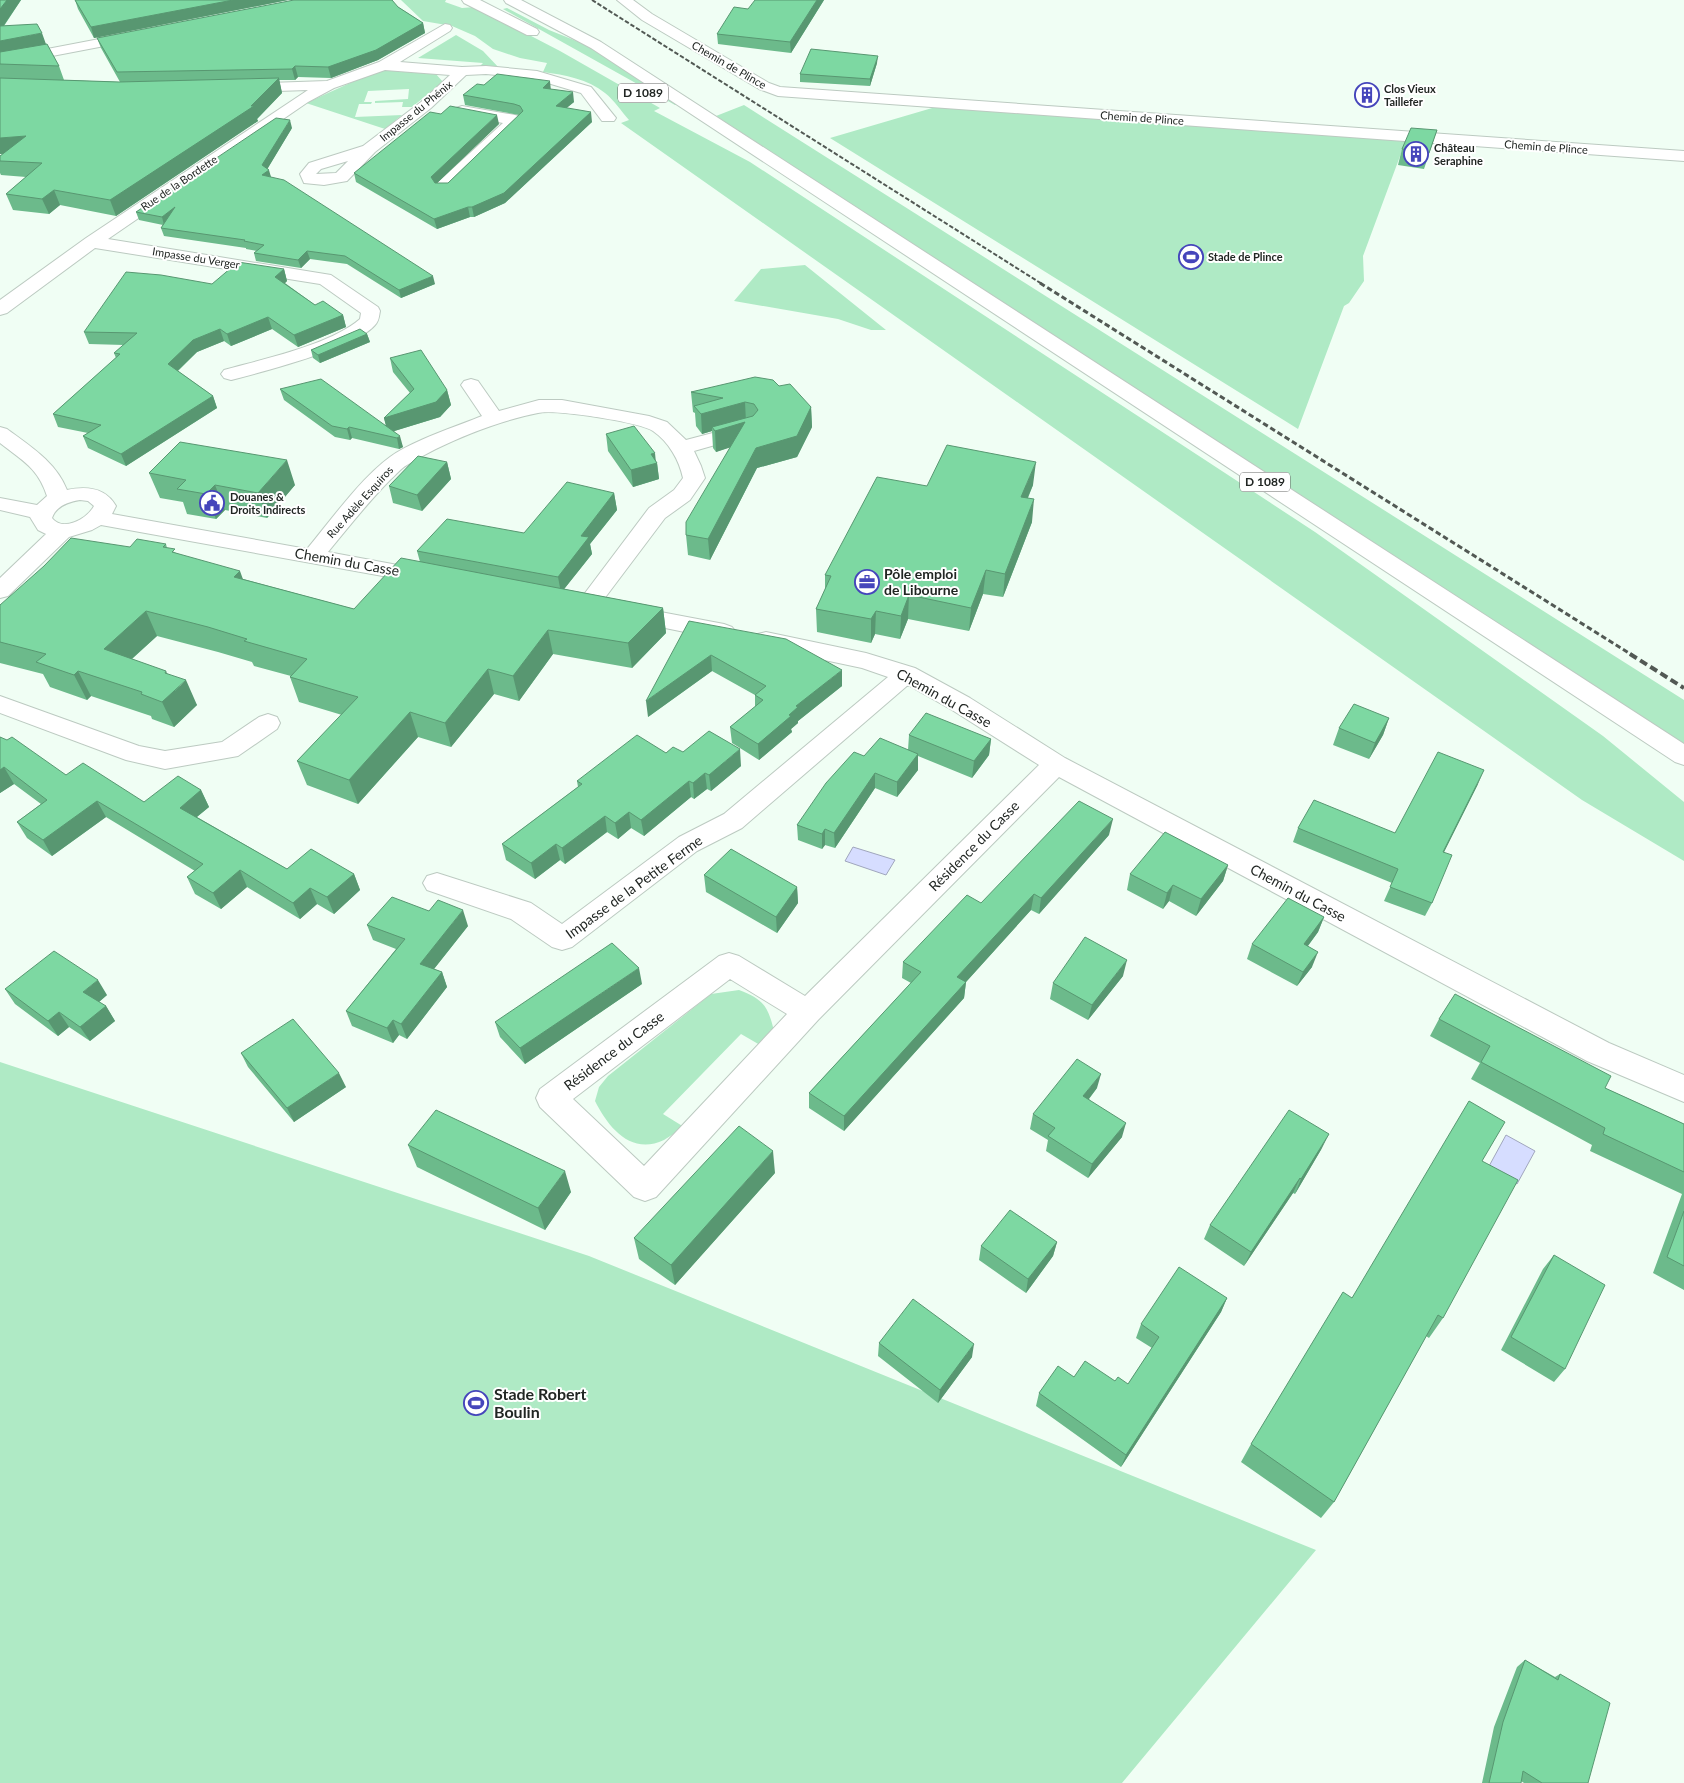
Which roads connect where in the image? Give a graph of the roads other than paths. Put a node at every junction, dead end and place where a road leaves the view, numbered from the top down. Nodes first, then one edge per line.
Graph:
1 (469, 0) edge
2 (492, 0) edge
3 (624, 0) edge
4 (515, 3) edge
5 (444, 28) dead end
6 (152, 33) edge
7 (542, 38) dead end
8 (0, 62) edge
9 (384, 65) junction
10 (462, 71) junction
11 (329, 84) junction
12 (232, 87) edge
13 (636, 89) dead end
14 (426, 105) junction
15 (608, 118) dead end
16 (369, 149) dead end
17 (1684, 156) edge
18 (443, 187) edge
19 (816, 190) junction
20 (92, 242) junction
21 (0, 309) edge
22 (231, 374) dead end
23 (471, 385) dead end
24 (494, 418) junction
25 (747, 430) edge
26 (0, 433) edge
27 (682, 448) junction
28 (59, 499) junction
29 (0, 504) edge
30 (42, 513) junction
31 (98, 518) junction
32 (62, 531) junction
33 (313, 556) junction
34 (450, 581) edge
35 (0, 591) edge
36 (577, 604) joint
37 (906, 674) junction
38 (0, 704) edge
39 (268, 723) dead end
40 (1684, 756) edge
41 (1056, 764) junction
42 (437, 883) dead end
43 (808, 1012) junction
44 (1684, 1089) edge

1 - 7 street
2 - 4 street, D 1089
3 - 17 street, Chemin de Plince
4 - 19 street, D 1089
5 - 9 street, Rue de la Bordette
6 - 8 street
9 - 10 street
9 - 11 street, Rue de la Bordette
10 - 14 street, Impasse du Phénix
10 - 15 street
11 - 12 street
11 - 20 street, Rue de la Bordette
13 - 19 street, D 1089
14 - 16 street, Impasse du Phénix
14 - 18 street
19 - 40 street, D 1089
20 - 21 street, Rue de la Bordette
20 - 22 street, Impasse du Verger
23 - 24 street
24 - 27 street, Rue Adèle Esquiros
24 - 33 street, Rue Adèle Esquiros
25 - 27 street
26 - 28 street
27 - 36 street, Rue Adèle Esquiros
28 - 30 street
28 - 31 street
29 - 30 street
30 - 32 street
31 - 32 street
31 - 33 street, Chemin du Casse
32 - 35 street
33 - 34 street, Chemin du Casse
36 - 37 street, Chemin du Casse
37 - 41 street, Chemin du Casse
37 - 42 street, Impasse de la Petite Ferme
38 - 39 street
41 - 43 street, Résidence du Casse
41 - 44 street, Chemin du Casse
43 - 43 street, Résidence du Casse

